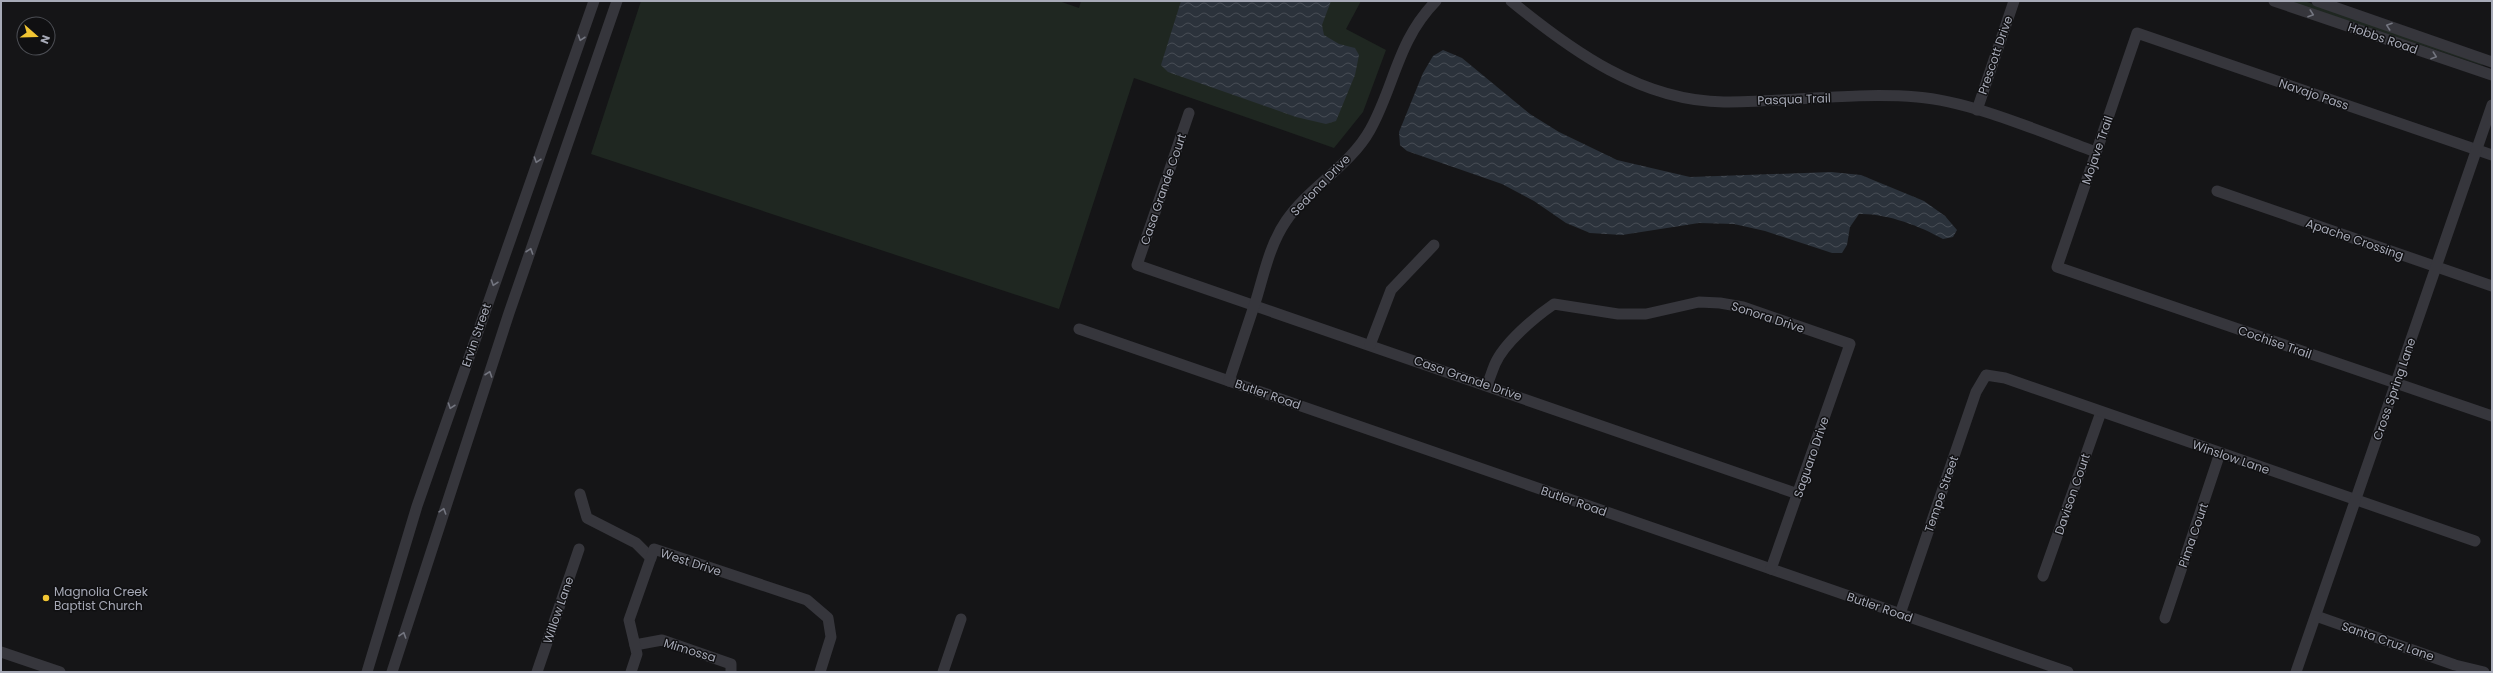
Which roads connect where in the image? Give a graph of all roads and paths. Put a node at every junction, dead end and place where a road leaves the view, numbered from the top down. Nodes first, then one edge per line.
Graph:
1 (594, 1) edge
2 (617, 1) edge
3 (1436, 1) edge
4 (1511, 1) edge
5 (2014, 1) edge
6 (2274, 1) edge
7 (2317, 1) edge
8 (2137, 33) joint
9 (2492, 62) edge
10 (2492, 76) edge
11 (2492, 105) edge
12 (1977, 110) junction
13 (1189, 113) dead end
14 (2477, 150) junction
15 (2096, 152) junction
16 (2492, 155) edge
17 (2217, 191) dead end
18 (1434, 245) dead end
19 (1137, 265) joint
20 (2057, 267) joint
21 (2436, 267) junction
22 (2492, 286) edge
23 (1254, 305) junction
24 (1079, 329) dead end
25 (1850, 344) joint
26 (1370, 345) junction
27 (1986, 375) joint
28 (1229, 381) junction
29 (2396, 383) junction
30 (1487, 385) junction
31 (2101, 412) junction
32 (2492, 416) edge
33 (2220, 453) junction
34 (580, 494) dead end
35 (1798, 494) junction
36 (2356, 500) junction
37 (2475, 541) dead end
38 (579, 549) dead end
39 (651, 558) junction
40 (1771, 569) junction
41 (2043, 576) dead end
42 (1900, 614) junction
43 (2316, 616) junction
44 (2165, 618) dead end
45 (961, 619) dead end
46 (635, 645) junction
47 (1, 652) edge
48 (2454, 668) edge
49 (60, 672) edge
50 (367, 672) edge
51 (392, 672) edge
52 (537, 672) edge
53 (631, 672) edge
54 (731, 672) edge
55 (820, 672) edge
56 (943, 672) edge
57 (2068, 672) edge
58 (2296, 672) edge
59 (2484, 672) edge

1 -> 50 street, Ervin Street
51 -> 2 street, Ervin Street
3 - 23 street, Sedona Drive
4 - 12 street, Pasqua Trail
5 - 12 street, Prescott Drive
6 -> 10 street, Hobbs Road
9 -> 7 street, Hobbs Road
8 - 14 street, Navajo Pass
8 - 15 street, Mojave Trail
11 - 14 street, Cross Spring Lane
12 - 15 street, Pasqua Trail
13 - 19 street, Casa Grande Court
14 - 16 street, Navajo Pass
14 - 21 street, Cross Spring Lane
15 - 20 street, Mojave Trail
17 - 21 street, Apache Crossing
18 - 26 street
19 - 23 street, Casa Grande Drive
20 - 29 street, Cochise Trail
21 - 22 street, Apache Crossing
21 - 29 street, Cross Spring Lane
23 - 26 street, Casa Grande Drive
23 - 28 street, Sedona Drive
24 - 28 street, Butler Road
25 - 30 street, Sonora Drive
25 - 35 street, Saguaro Drive
26 - 30 street, Casa Grande Drive
27 - 31 street, Winslow Lane
27 - 42 street, Tempe Street
28 - 40 street, Butler Road
29 - 32 street, Cochise Trail
29 - 36 street, Cross Spring Lane
30 - 35 street, Casa Grande Drive
31 - 33 street, Winslow Lane
31 - 41 street, Davison Court
33 - 36 street, Winslow Lane
33 - 44 street, Pima Court
34 - 39 street, West Drive
35 - 40 street, Saguaro Drive
36 - 37 street, Winslow Lane
36 - 43 street, Cross Spring Lane
38 - 52 street, Willow Lane
39 - 46 street
39 - 55 street, West Drive
40 - 42 street, Butler Road
42 - 57 street, Butler Road
43 - 48 street, Santa Cruz Lane
43 - 58 street, Cross Spring Lane
45 - 56 street
46 - 53 street
46 - 54 street, Mimossa
47 - 49 street
48 - 59 street, Santa Cruz Lane

